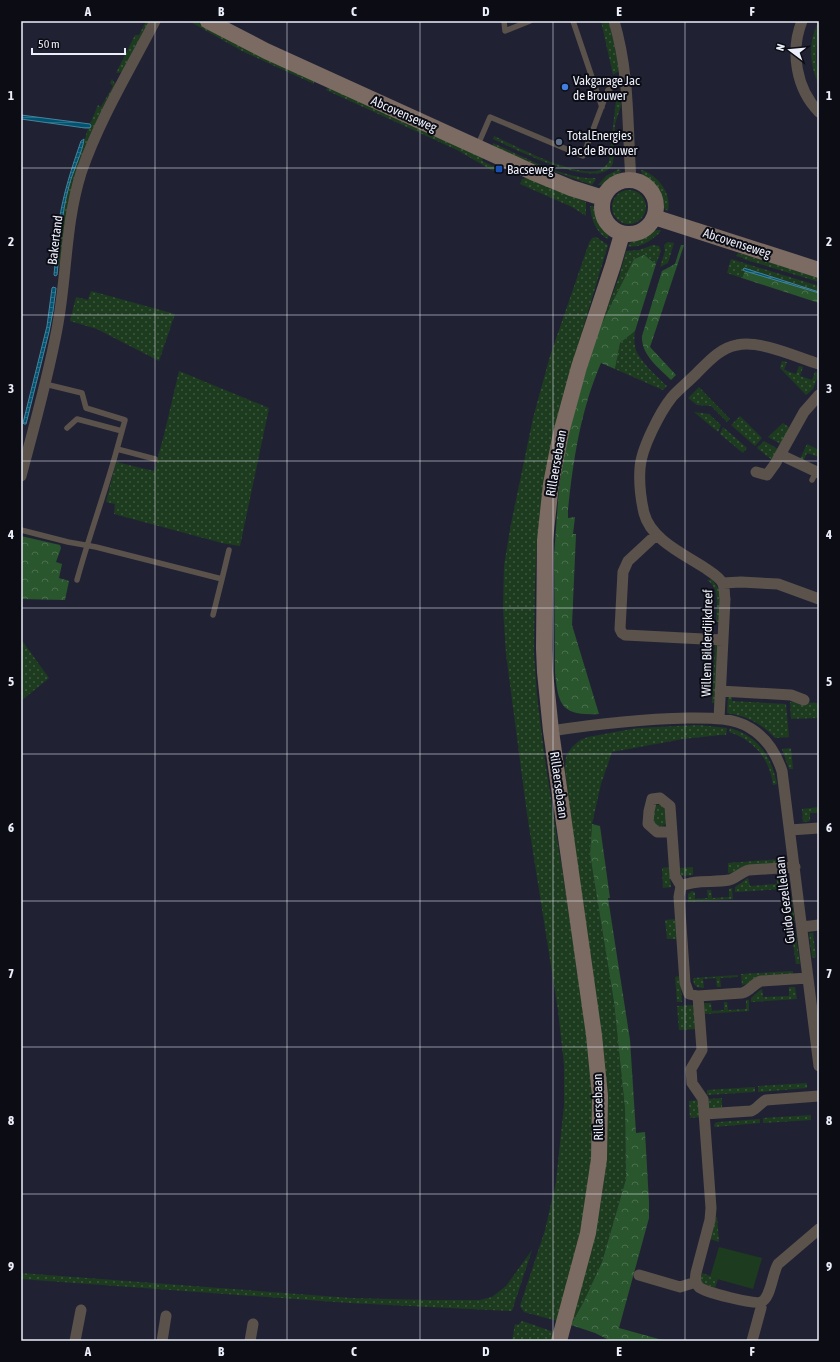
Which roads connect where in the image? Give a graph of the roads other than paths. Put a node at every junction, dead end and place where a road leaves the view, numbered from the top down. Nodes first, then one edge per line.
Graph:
1 (155, 21) edge
2 (208, 21) edge
3 (504, 21) edge
4 (530, 21) edge
5 (573, 21) edge
6 (614, 21) edge
7 (802, 21) edge
8 (626, 79) junction
9 (602, 107) junction
10 (819, 112) edge
11 (477, 147) junction
12 (631, 180) junction
13 (604, 198) junction
14 (654, 217) junction
15 (622, 234) junction
16 (819, 270) edge
17 (819, 364) edge
18 (44, 384) junction
19 (819, 395) edge
20 (67, 428) dead end
21 (122, 431) junction
22 (117, 449) junction
23 (780, 455) junction
24 (155, 459) dead end
25 (756, 472) dead end
26 (816, 475) edge
27 (21, 476) edge
28 (21, 530) edge
29 (656, 535) junction
30 (87, 545) junction
31 (229, 550) dead end
32 (222, 578) junction
33 (77, 580) dead end
34 (723, 583) junction
35 (819, 599) edge
36 (213, 616) dead end
37 (723, 640) junction
38 (720, 691) junction
39 (804, 700) dead end
40 (719, 719) junction
41 (551, 731) junction
42 (819, 828) edge
43 (790, 830) junction
44 (672, 832) dead end
45 (795, 866) junction
46 (681, 886) junction
47 (819, 925) edge
48 (802, 927) junction
49 (808, 978) junction
50 (698, 996) junction
51 (819, 1066) edge
52 (819, 1096) edge
53 (704, 1114) junction
54 (819, 1229) edge
55 (639, 1275) dead end
56 (696, 1282) junction
57 (762, 1302) junction
58 (81, 1310) dead end
59 (166, 1316) dead end
60 (253, 1324) dead end
61 (75, 1341) edge
62 (162, 1341) edge
63 (250, 1341) edge
64 (559, 1341) edge
65 (752, 1341) edge

1 - 18 street, Bakertand
2 - 11 street, Abcovenseweg
3 - 4 lane
5 - 9 lane
6 - 8 street
7 - 10 street
8 - 9 lane
8 - 12 street
9 - 11 lane
11 - 13 street, Abcovenseweg
12 - 13 street
12 - 14 street
13 - 15 street
14 - 15 street
14 - 16 street, Abcovenseweg
15 - 41 street, Rillaersebaan
17 - 29 street, Willem Bilderdijkdreef
18 - 21 lane
18 - 27 street, Bakertand
19 - 23 street
20 - 21 lane
21 - 22 lane
22 - 24 lane
22 - 30 lane
23 - 25 street
23 - 26 street
28 - 30 lane
29 - 34 street, Willem Bilderdijkdreef
29 - 37 street
30 - 32 lane
30 - 33 lane
31 - 32 lane
32 - 36 lane
34 - 35 street
34 - 37 street, Willem Bilderdijkdreef
37 - 38 street, Willem Bilderdijkdreef
38 - 39 street
38 - 40 street, Willem Bilderdijkdreef
40 - 41 street, Guido Gezellelaan
40 - 43 street, Guido Gezellelaan
41 - 64 street, Rillaersebaan
42 - 43 street
43 - 45 street, Guido Gezellelaan
44 - 46 street
45 - 46 street
45 - 48 street, Guido Gezellelaan
46 - 50 street
47 - 48 street
48 - 49 street, Guido Gezellelaan
49 - 50 street
49 - 51 street, Guido Gezellelaan
50 - 53 street
52 - 53 street
53 - 56 street
54 - 57 street
55 - 56 street
56 - 57 street
57 - 65 street
58 - 61 street
59 - 62 street
60 - 63 street

